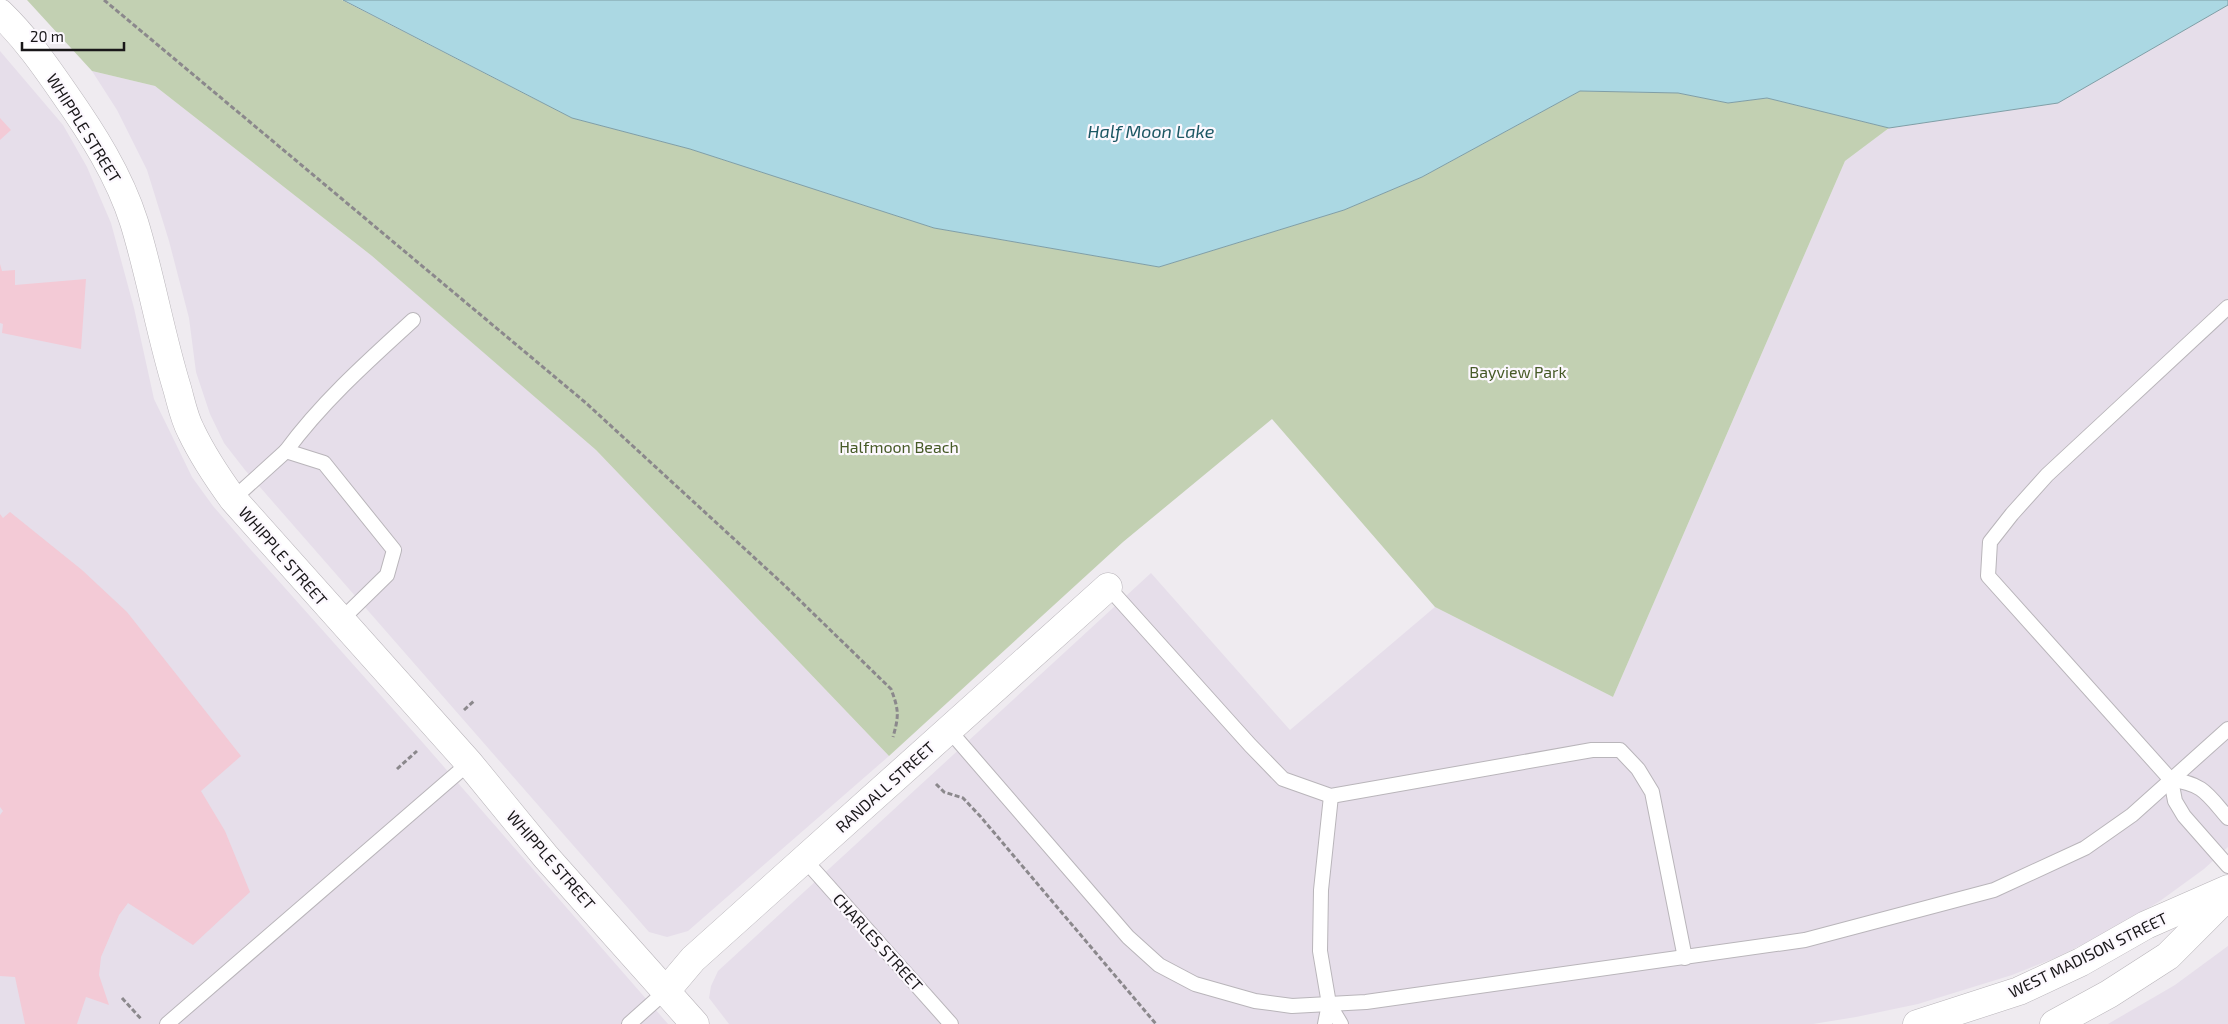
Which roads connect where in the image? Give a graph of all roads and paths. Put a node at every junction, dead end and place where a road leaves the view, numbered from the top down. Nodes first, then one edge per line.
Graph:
1 (104, 0) edge
2 (0, 13) edge
3 (2228, 307) edge
4 (413, 320) dead end
5 (286, 451) junction
6 (232, 499) junction
7 (1108, 587) joint
8 (340, 621) junction
9 (474, 700) dead end
10 (460, 713) dead end
11 (2228, 729) edge
12 (949, 730) junction
13 (896, 741) dead end
14 (419, 749) dead end
15 (469, 763) junction
16 (397, 769) dead end
17 (2171, 780) junction
18 (934, 782) dead end
19 (1331, 796) junction
20 (2228, 818) edge
21 (805, 860) junction
22 (2228, 866) edge
23 (2228, 888) edge
24 (2228, 896) edge
25 (1685, 958) junction
26 (666, 991) junction
27 (122, 998) dead end
28 (1329, 1004) junction
29 (146, 1024) edge
30 (167, 1024) edge
31 (629, 1024) edge
32 (695, 1024) edge
33 (951, 1024) edge
34 (1156, 1024) edge
35 (1325, 1024) edge
36 (1341, 1024) edge
37 (1917, 1024) edge
38 (2054, 1024) edge

1 - 13 path
2 - 6 street, WHIPPLE STREET
3 - 17 lane
4 - 5 lane
5 - 6 lane
5 - 8 lane
6 - 8 street, WHIPPLE STREET
7 - 12 street, RANDALL STREET
7 - 19 lane
8 - 15 street, WHIPPLE STREET
9 - 10 path
11 - 17 lane
12 - 21 street, RANDALL STREET
12 - 28 lane
14 - 16 path
15 - 26 street, WHIPPLE STREET
15 - 30 lane
17 - 20 lane
17 - 22 lane
17 - 25 lane
18 - 34 path
19 - 25 lane
19 - 28 lane
21 - 26 street, RANDALL STREET
21 - 33 lane, CHARLES STREET
23 - 37 street, WEST MADISON STREET
24 - 38 street, WEST MADISON STREET
25 - 28 lane
26 - 31 lane
26 - 32 street, WHIPPLE STREET
27 - 29 path
28 - 35 lane
28 - 36 lane

